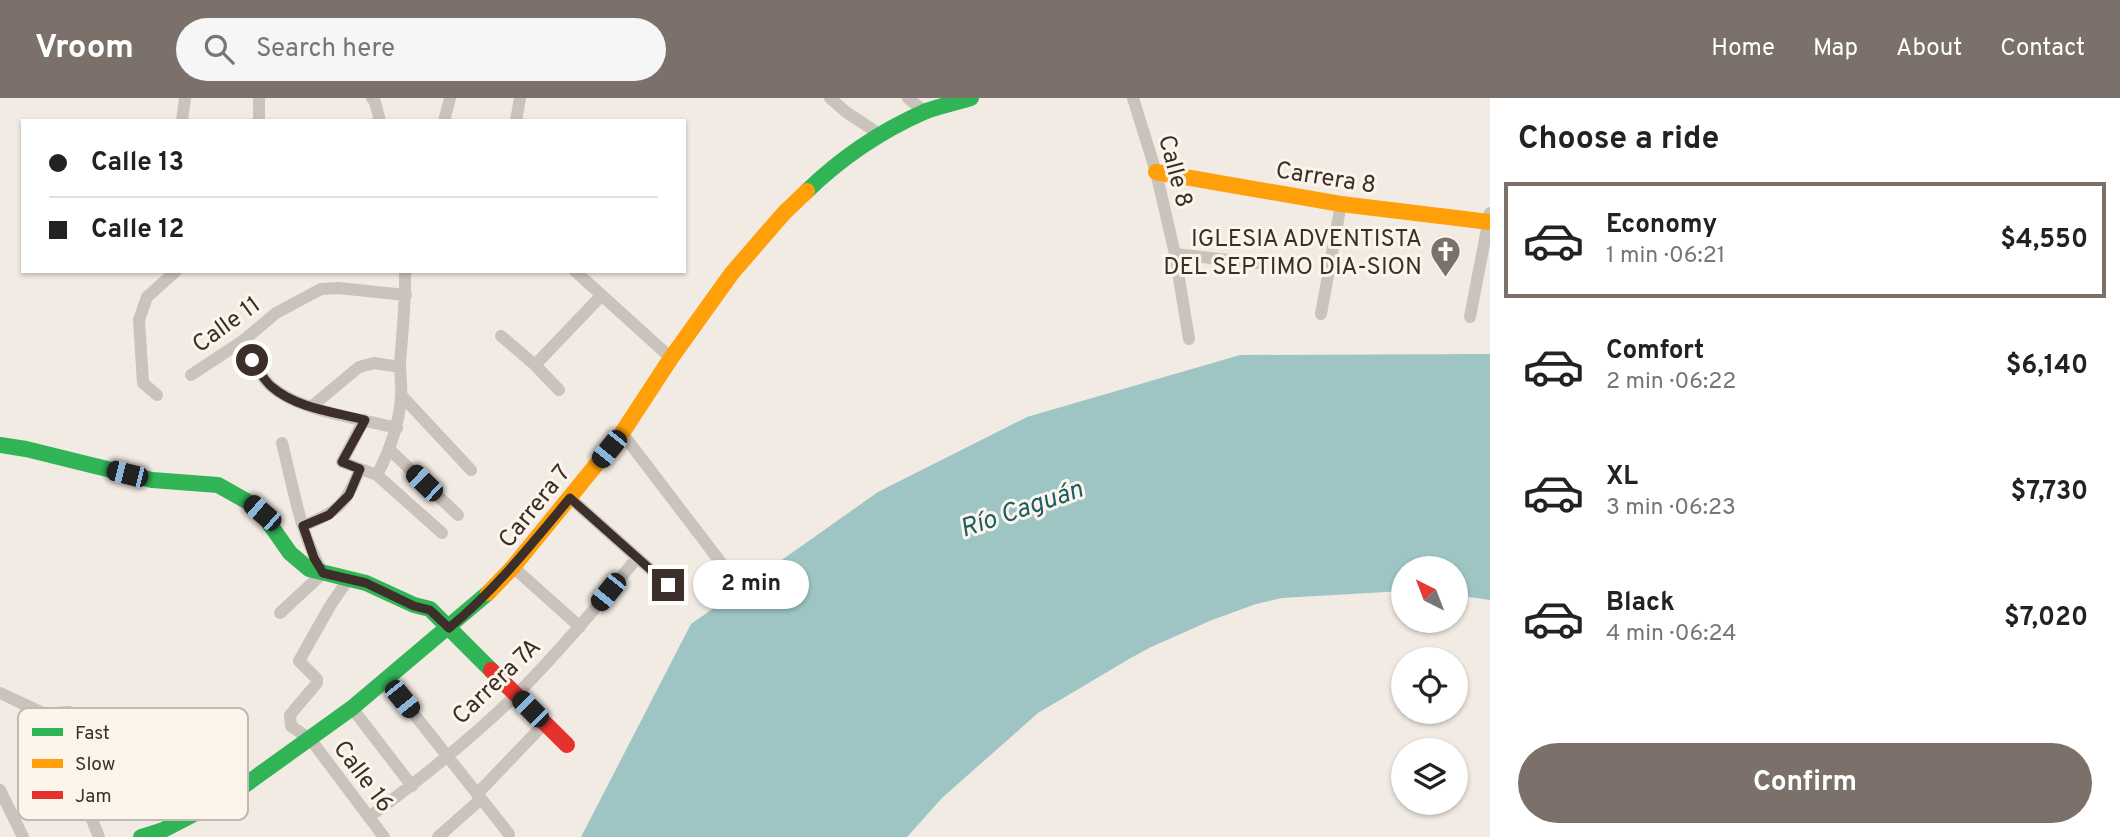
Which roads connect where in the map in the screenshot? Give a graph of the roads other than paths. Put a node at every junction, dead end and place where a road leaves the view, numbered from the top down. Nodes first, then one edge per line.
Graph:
1 (185, 98) edge
2 (259, 98) edge
3 (372, 98) edge
4 (450, 98) edge
5 (520, 98) edge
6 (831, 98) edge
7 (908, 98) edge
8 (971, 98) edge
9 (1133, 98) edge
10 (925, 112) junction
11 (182, 119) edge
12 (259, 119) edge
13 (379, 119) edge
14 (445, 119) edge
15 (516, 119) edge
16 (881, 135) junction
17 (1156, 172) junction
18 (1340, 204) junction
19 (1489, 219) edge
20 (1175, 254) junction
21 (1256, 263) dead end
22 (174, 273) edge
23 (405, 273) edge
24 (577, 273) edge
25 (406, 295) junction
26 (601, 296) junction
27 (1321, 314) dead end
28 (1470, 317) dead end
29 (501, 336) dead end
30 (1189, 339) dead end
31 (244, 340) junction
32 (671, 358) junction
33 (535, 365) junction
34 (400, 367) junction
35 (191, 375) dead end
36 (559, 390) dead end
37 (157, 395) dead end
38 (401, 396) junction
39 (311, 407) junction
40 (365, 420) junction
41 (397, 428) junction
42 (622, 432) junction
43 (282, 443) dead end
44 (0, 445) edge
45 (390, 450) junction
46 (360, 469) junction
47 (471, 470) dead end
48 (377, 475) junction
49 (570, 498) junction
50 (458, 515) dead end
51 (303, 526) junction
52 (442, 533) dead end
53 (637, 558) junction
54 (513, 567) junction
55 (725, 569) dead end
56 (323, 573) junction
57 (349, 578) junction
58 (668, 585) dead end
59 (280, 613) dead end
60 (580, 627) junction
61 (449, 628) junction
62 (387, 680) junction
63 (0, 693) edge
64 (516, 695) junction
65 (32, 708) edge
66 (352, 708) junction
67 (545, 723) junction
68 (311, 740) junction
69 (567, 745) dead end
70 (448, 757) junction
71 (248, 783) edge
72 (412, 786) junction
73 (0, 790) edge
74 (479, 797) junction
75 (369, 817) junction
76 (93, 820) edge
77 (182, 820) edge
78 (509, 834) dead end
79 (23, 837) edge
80 (100, 837) edge
81 (141, 837) edge
82 (384, 837) edge
83 (438, 837) edge

1 - 11 street
2 - 12 street
3 - 13 street
4 - 14 street
5 - 15 street
6 - 16 street
7 - 10 street
8 - 10 main road, Carrera 7
9 - 17 street, Calle 8
10 - 16 main road, Carrera 7
16 - 32 main road, Carrera 7
17 - 18 main road, Carrera 8
17 - 20 street, Calle 8
18 - 19 main road, Carrera 8
18 - 27 street
19 - 28 street
20 - 21 street
20 - 30 street, Calle 8
22 - 37 street
23 - 25 street
24 - 26 street
25 - 31 street, Calle 11
25 - 34 street
26 - 32 street
26 - 33 street
29 - 33 street
31 - 35 street, Calle 11
31 - 39 street
32 - 42 main road, Carrera 7
33 - 36 street
34 - 38 street
34 - 39 street
38 - 41 street
38 - 47 street
39 - 40 street
40 - 41 street
40 - 46 street
41 - 45 street
42 - 49 main road, Carrera 7
42 - 55 street
43 - 51 street
44 - 56 main road
45 - 48 street
45 - 50 street
46 - 48 street
46 - 51 street
48 - 52 street
49 - 53 street
49 - 54 main road, Carrera 7
51 - 56 street
53 - 58 street
53 - 60 street, Carrera 7A
54 - 60 street
54 - 61 main road, Carrera 7
56 - 57 main road
56 - 59 street
57 - 61 main road
57 - 68 street, Calle 16
60 - 64 street, Carrera 7A
61 - 62 main road, Carrera 7
61 - 64 main road
62 - 66 main road, Carrera 7
62 - 70 street
63 - 65 street
64 - 67 main road
64 - 70 street, Carrera 7A
66 - 68 main road, Carrera 7
66 - 72 street
67 - 69 main road
67 - 74 street
68 - 71 main road, Carrera 7
68 - 75 street, Calle 16
70 - 72 street, Carrera 7A
70 - 74 street
72 - 75 street, Carrera 7A
73 - 79 street
74 - 78 street
74 - 83 street
75 - 82 street, Calle 16
76 - 80 street
77 - 81 main road, Carrera 7

